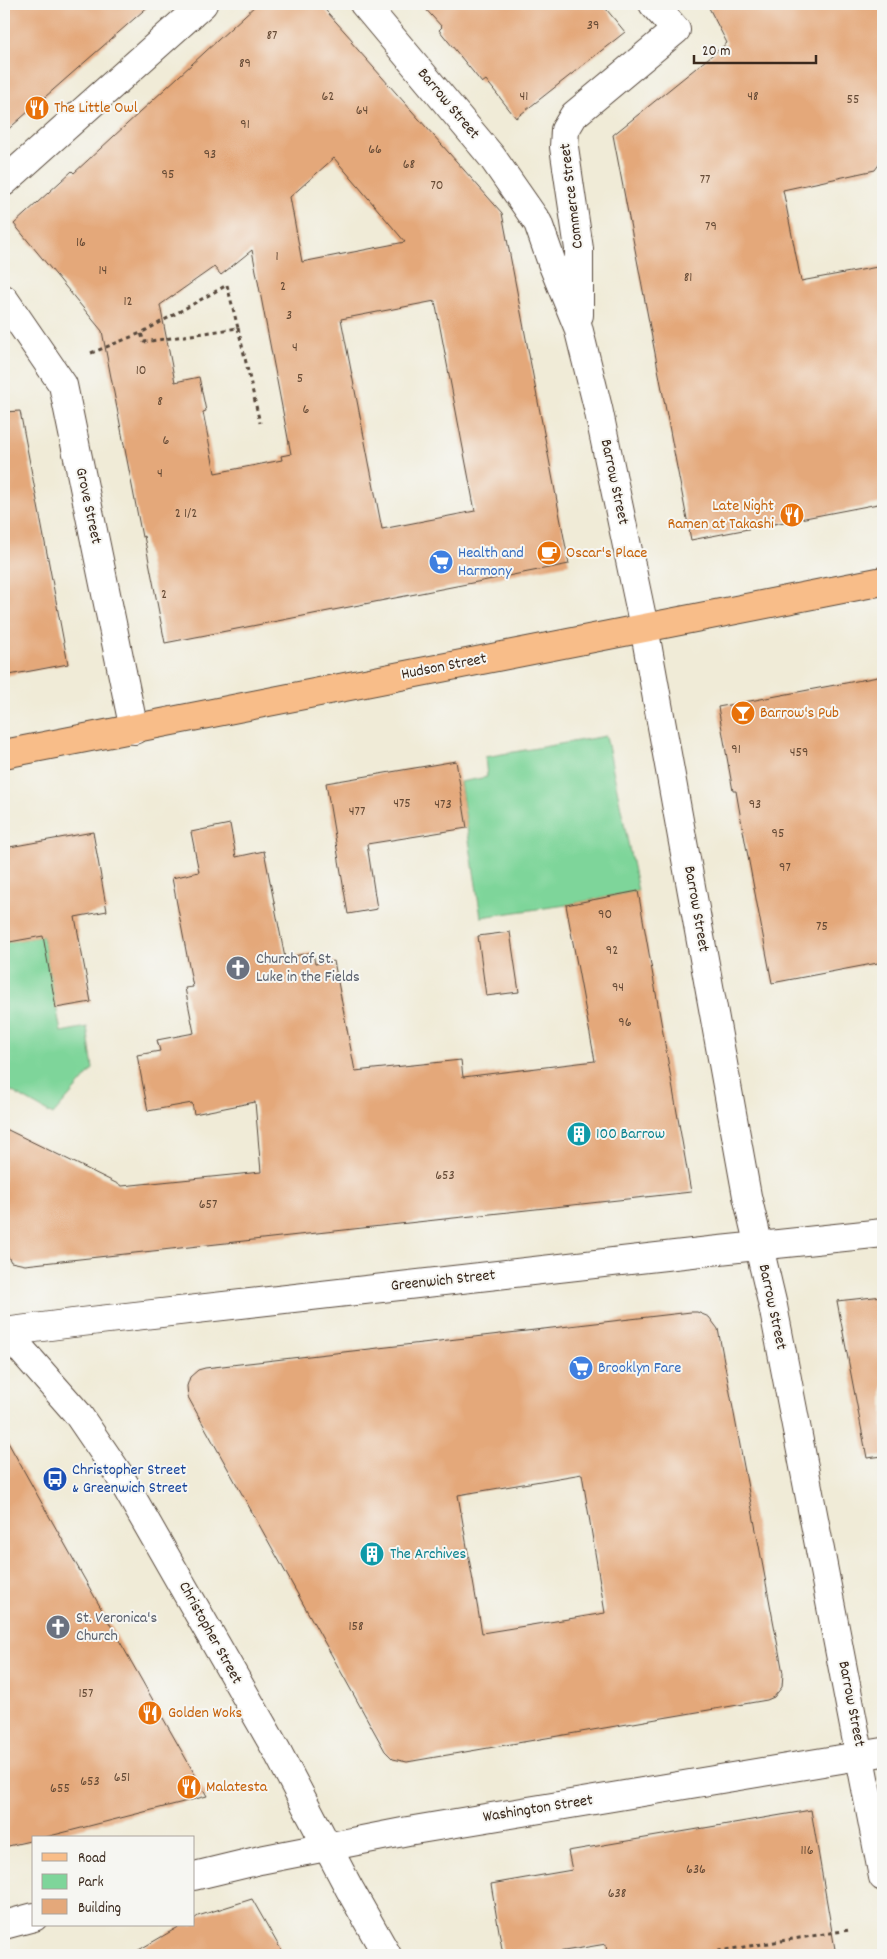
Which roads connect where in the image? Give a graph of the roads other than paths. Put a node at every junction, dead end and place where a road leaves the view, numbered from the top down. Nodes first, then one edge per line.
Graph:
1 (203, 4) edge
2 (364, 4) edge
3 (653, 4) edge
4 (4, 182) edge
5 (4, 299) edge
6 (578, 327) junction
7 (883, 581) edge
8 (644, 627) junction
9 (134, 730) junction
10 (4, 754) edge
11 (883, 1233) edge
12 (759, 1246) junction
13 (4, 1331) edge
14 (872, 1753) edge
15 (328, 1846) junction
16 (195, 1876) edge
17 (883, 1877) edge
18 (32, 1918) edge
19 (4, 1925) edge
20 (387, 1955) edge

1 - 4 street
2 - 6 street, Barrow Street
3 - 6 street, Commerce Street
5 - 9 street, Grove Street
6 - 8 street, Barrow Street
7 - 8 main road, Hudson Street
8 - 9 main road, Hudson Street
8 - 12 street, Barrow Street
9 - 10 main road, Hudson Street
11 - 12 street, Greenwich Street
12 - 13 street, Greenwich Street
12 - 14 street, Barrow Street
13 - 15 street, Christopher Street
14 - 15 street, Washington Street
14 - 17 street, Barrow Street
15 - 16 street, Washington Street
15 - 20 street, Christopher Street
18 - 19 street

